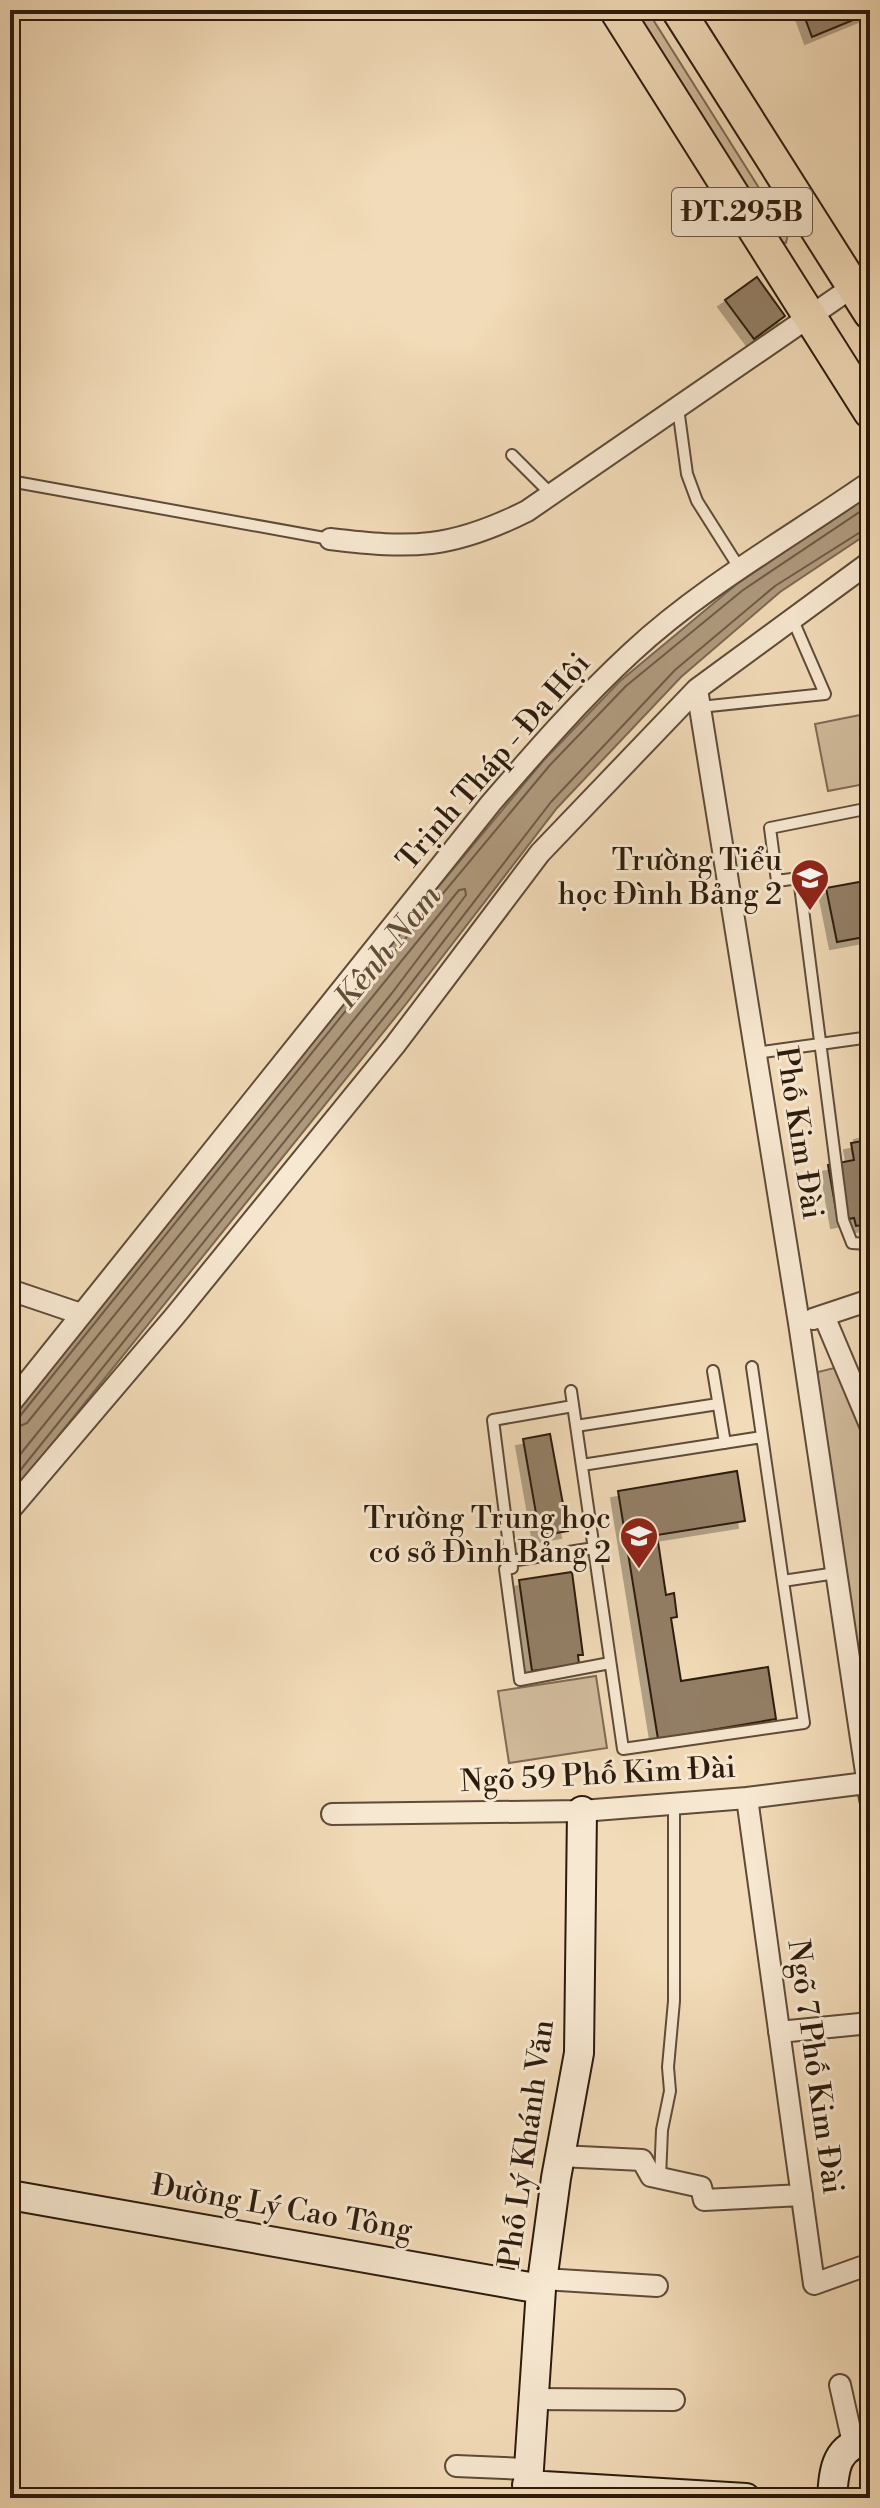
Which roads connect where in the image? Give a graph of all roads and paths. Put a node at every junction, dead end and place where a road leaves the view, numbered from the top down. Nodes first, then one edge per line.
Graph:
1 (616, 10) edge
2 (678, 10) edge
3 (865, 291) edge
4 (809, 318) junction
5 (678, 407) junction
6 (870, 412) edge
7 (512, 455) dead end
8 (10, 481) edge
9 (870, 482) edge
10 (551, 494) junction
11 (330, 539) joint
12 (870, 562) edge
13 (741, 571) junction
14 (792, 618) junction
15 (698, 698) junction
16 (870, 808) edge
17 (870, 1037) edge
18 (820, 1044) junction
19 (756, 1053) junction
20 (870, 1244) edge
21 (10, 1290) edge
22 (870, 1300) edge
23 (81, 1314) junction
24 (824, 1316) junction
25 (799, 1323) junction
26 (752, 1367) dead end
27 (713, 1371) dead end
28 (571, 1391) dead end
29 (10, 1404) edge
30 (718, 1404) junction
31 (573, 1406) junction
32 (870, 1425) edge
33 (576, 1426) junction
34 (762, 1437) junction
35 (725, 1443) junction
36 (582, 1465) junction
37 (10, 1510) edge
38 (594, 1548) junction
39 (511, 1561) junction
40 (836, 1573) junction
41 (783, 1581) junction
42 (610, 1663) junction
43 (868, 1791) edge
44 (747, 1798) junction
45 (674, 1804) junction
46 (582, 1811) junction
47 (332, 1814) dead end
48 (870, 2023) edge
49 (779, 2032) junction
50 (560, 2156) junction
51 (660, 2178) junction
52 (10, 2195) edge
53 (802, 2195) junction
54 (870, 2264) edge
55 (542, 2284) junction
56 (657, 2286) dead end
57 (840, 2385) dead end
58 (533, 2399) junction
59 (674, 2400) dead end
60 (862, 2441) edge
61 (456, 2466) dead end
62 (527, 2484) edge
63 (746, 2498) edge
64 (832, 2498) edge

1 - 4 main road, ĐT.295B
2 - 3 main road, ĐT.295B
3 - 4 street
4 - 5 street
4 - 6 main road, ĐT.295B
5 - 10 street
5 - 13 lane
7 - 10 lane
8 - 11 lane
9 - 13 street, Trịnh Tháp - Đa Hội
10 - 11 street
12 - 14 street
13 - 23 street, Trịnh Tháp - Đa Hội
14 - 15 street
14 - 15 lane
15 - 19 street, Phố Kim Đài
15 - 37 street
16 - 18 lane
17 - 18 lane
18 - 19 lane
18 - 20 lane
19 - 25 street, Phố Kim Đài
21 - 23 street
22 - 24 street
23 - 29 street, Trịnh Tháp - Đa Hội
24 - 25 street
24 - 32 street
25 - 40 street, Phố Kim Đài
26 - 34 lane
27 - 30 lane
28 - 31 lane
30 - 33 lane
30 - 35 lane
31 - 33 lane
31 - 39 lane
33 - 36 lane
34 - 35 lane
34 - 41 lane
35 - 36 lane
36 - 38 lane
38 - 39 lane
38 - 42 lane
39 - 42 lane
40 - 41 lane
40 - 43 street, Phố Kim Đài
41 - 42 lane
43 - 44 street, Ngõ 59 Phố Kim Đài
44 - 45 street, Ngõ 59 Phố Kim Đài
44 - 49 street, Ngõ 7 Phố Kim Đài
45 - 46 street, Ngõ 59 Phố Kim Đài
45 - 51 lane
46 - 47 street, Ngõ 59 Phố Kim Đài
46 - 50 street, Phố Lý Khánh Văn
48 - 49 street
49 - 53 street, Ngõ 7 Phố Kim Đài
50 - 51 street
50 - 55 street, Phố Lý Khánh Văn
51 - 53 street
52 - 55 street, Đường Lý Cao Tông
53 - 54 street, Ngõ 7 Phố Kim Đài
55 - 56 street
55 - 58 street, Phố Lý Khánh Văn
57 - 60 street
58 - 59 street
58 - 62 street, Phố Lý Khánh Văn
60 - 64 street
61 - 62 street
62 - 63 street

